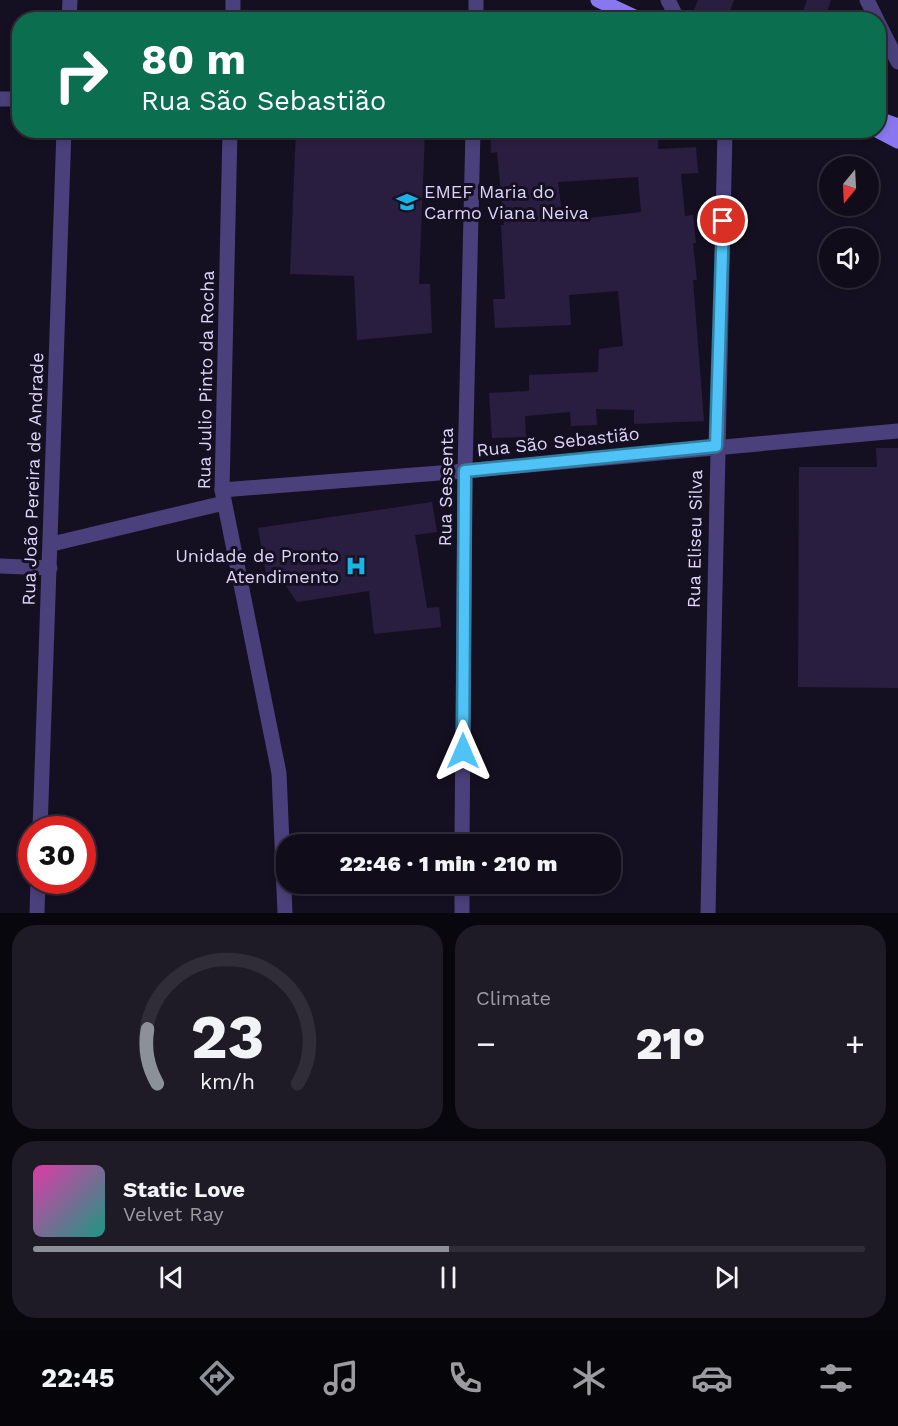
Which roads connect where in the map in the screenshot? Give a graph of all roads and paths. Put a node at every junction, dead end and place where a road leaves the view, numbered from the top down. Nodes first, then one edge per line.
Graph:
1 (598, 0) edge
2 (624, 12) edge
3 (886, 38) edge
4 (898, 62) edge
5 (64, 138) edge
6 (230, 138) edge
7 (473, 138) edge
8 (725, 138) edge
9 (898, 431) edge
10 (716, 446) junction
11 (465, 471) junction
12 (223, 496) junction
13 (52, 544) junction
14 (0, 566) edge
15 (50, 568) junction
16 (41, 816) edge
17 (462, 834) edge
18 (38, 894) edge
19 (462, 894) edge
20 (37, 913) edge
21 (285, 913) edge
22 (462, 913) edge
23 (708, 913) edge

1 - 2 street
3 - 4 street
5 - 13 street, Rua João Pereira de Andrade
6 - 12 street, Rua Julio Pinto da Rocha
7 - 11 street, Rua Sessenta
8 - 10 street, Rua Eliseu Silva
9 - 10 street, Rua São Sebastião
10 - 11 street, Rua São Sebastião
10 - 23 street, Rua Eliseu Silva
11 - 12 street, Rua São Sebastião
11 - 17 street, Rua Sessenta
12 - 13 street, Rua São Sebastião
12 - 21 street, Rua Julio Pinto da Rocha
13 - 15 street, Rua João Pereira de Andrade
14 - 15 street
15 - 16 street, Rua João Pereira de Andrade
18 - 20 street
19 - 22 street

